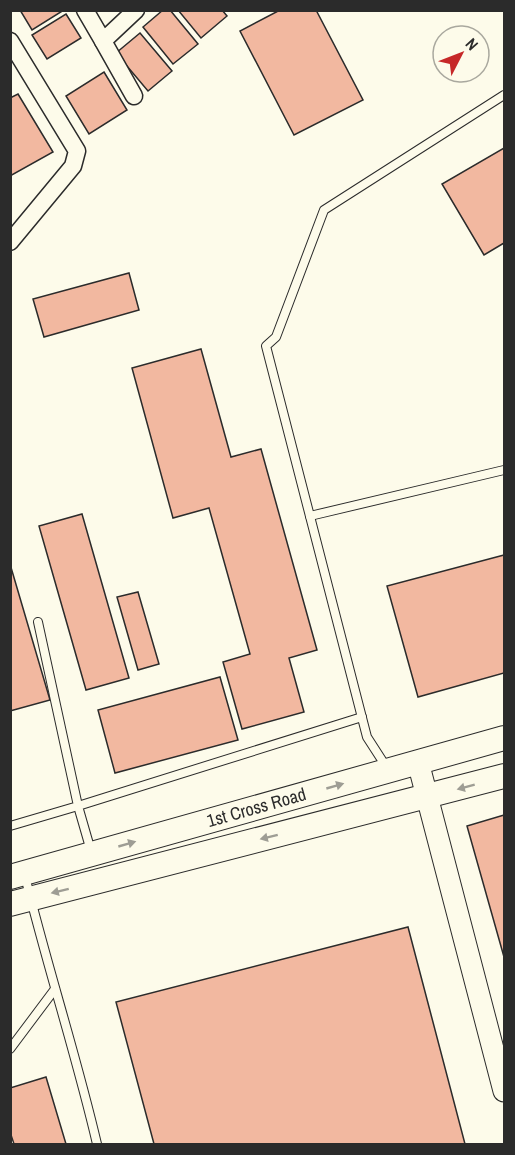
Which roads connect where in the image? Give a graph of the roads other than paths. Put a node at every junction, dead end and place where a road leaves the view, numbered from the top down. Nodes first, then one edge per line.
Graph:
1 (85, 10) edge
2 (136, 10) edge
3 (10, 41) edge
4 (103, 41) junction
5 (504, 95) edge
6 (134, 96) dead end
7 (10, 242) edge
8 (504, 470) edge
9 (310, 516) junction
10 (38, 622) dead end
11 (362, 717) junction
12 (504, 738) edge
13 (418, 762) junction
14 (389, 770) junction
15 (504, 776) edge
16 (428, 797) junction
17 (78, 806) junction
18 (10, 826) edge
19 (92, 854) junction
20 (17, 875) edge
21 (20, 901) edge
22 (55, 989) junction
23 (10, 1049) edge
24 (504, 1091) edge
25 (97, 1144) edge

1 - 4 street
2 - 4 street
3 - 7 street
4 - 6 street
5 - 9 lane
8 - 9 lane
9 - 11 lane
10 - 17 lane
11 - 14 lane
11 - 17 lane
12 - 13 main road, 1st Cross Road
13 - 14 main road, 1st Cross Road
13 - 16 street
19 -> 14 main road, 1st Cross Road
15 -> 16 main road, 1st Cross Road
16 -> 21 main road, 1st Cross Road
16 - 24 street
17 - 18 lane
17 - 19 lane
19 - 20 main road, 1st Cross Road
20 - 21 lane
21 - 22 lane
22 - 23 lane
22 - 25 lane

